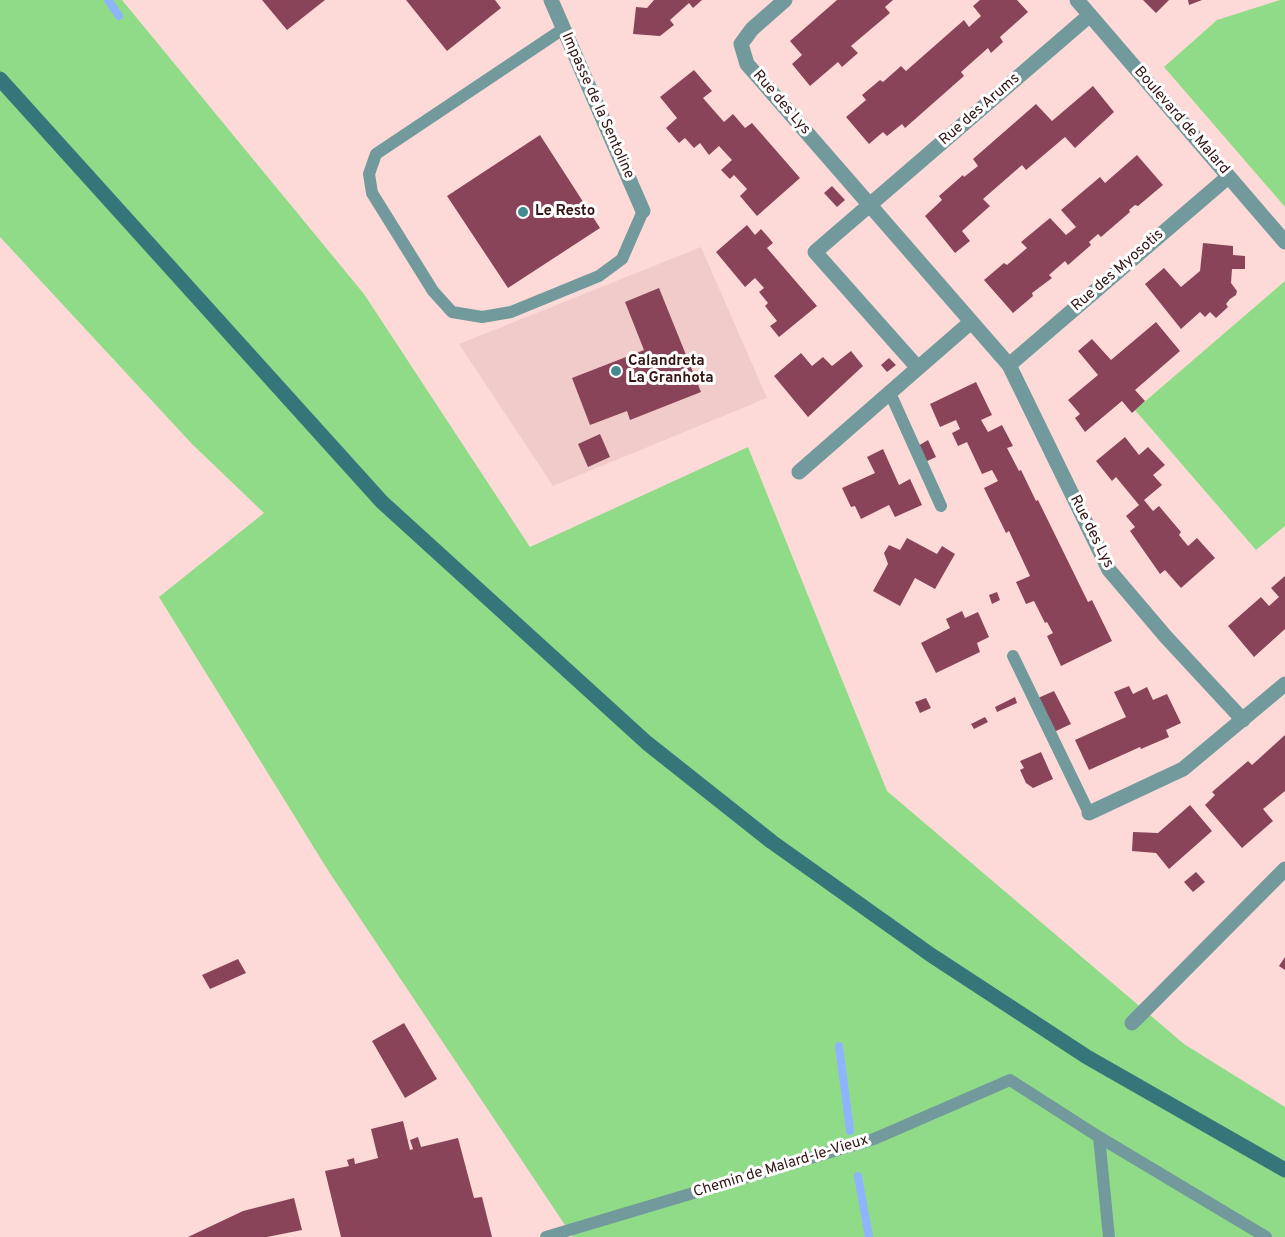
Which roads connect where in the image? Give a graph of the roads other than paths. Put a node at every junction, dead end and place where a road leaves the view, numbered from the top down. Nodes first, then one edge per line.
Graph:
1 (551, 0) edge
2 (784, 0) edge
3 (1077, 0) edge
4 (1090, 15) junction
5 (562, 29) junction
6 (0, 79) edge
7 (1228, 177) junction
8 (870, 205) junction
9 (643, 211) joint
10 (1285, 242) edge
11 (971, 322) junction
12 (1009, 365) junction
13 (918, 368) junction
14 (890, 393) junction
15 (799, 472) dead end
16 (941, 506) dead end
17 (1013, 656) dead end
18 (1285, 684) edge
19 (1243, 720) junction
20 (1089, 813) joint
21 (1285, 869) edge
22 (1132, 1023) dead end
23 (1099, 1137) junction
24 (1285, 1170) edge
25 (546, 1237) edge
26 (1109, 1237) edge
27 (1266, 1237) edge

1 - 5 street, Impasse de la Sentoline
2 - 8 street, Rue des Lys
3 - 4 street, Boulevard de Malard
4 - 7 street, Boulevard de Malard
4 - 8 street, Rue des Arums
5 - 9 street, Impasse de la Sentoline
5 - 9 lane
6 - 24 main road
7 - 10 street, Boulevard de Malard
7 - 12 street, Rue des Myosotis
8 - 11 street, Rue des Lys
8 - 13 street
11 - 12 street, Rue des Lys
11 - 13 street
12 - 19 street, Rue des Lys
13 - 14 street
14 - 15 street
14 - 16 lane
17 - 20 lane
18 - 19 street
19 - 20 street
21 - 22 street
23 - 25 lane, Chemin de Malard-le-Vieux
23 - 26 lane
23 - 27 lane

